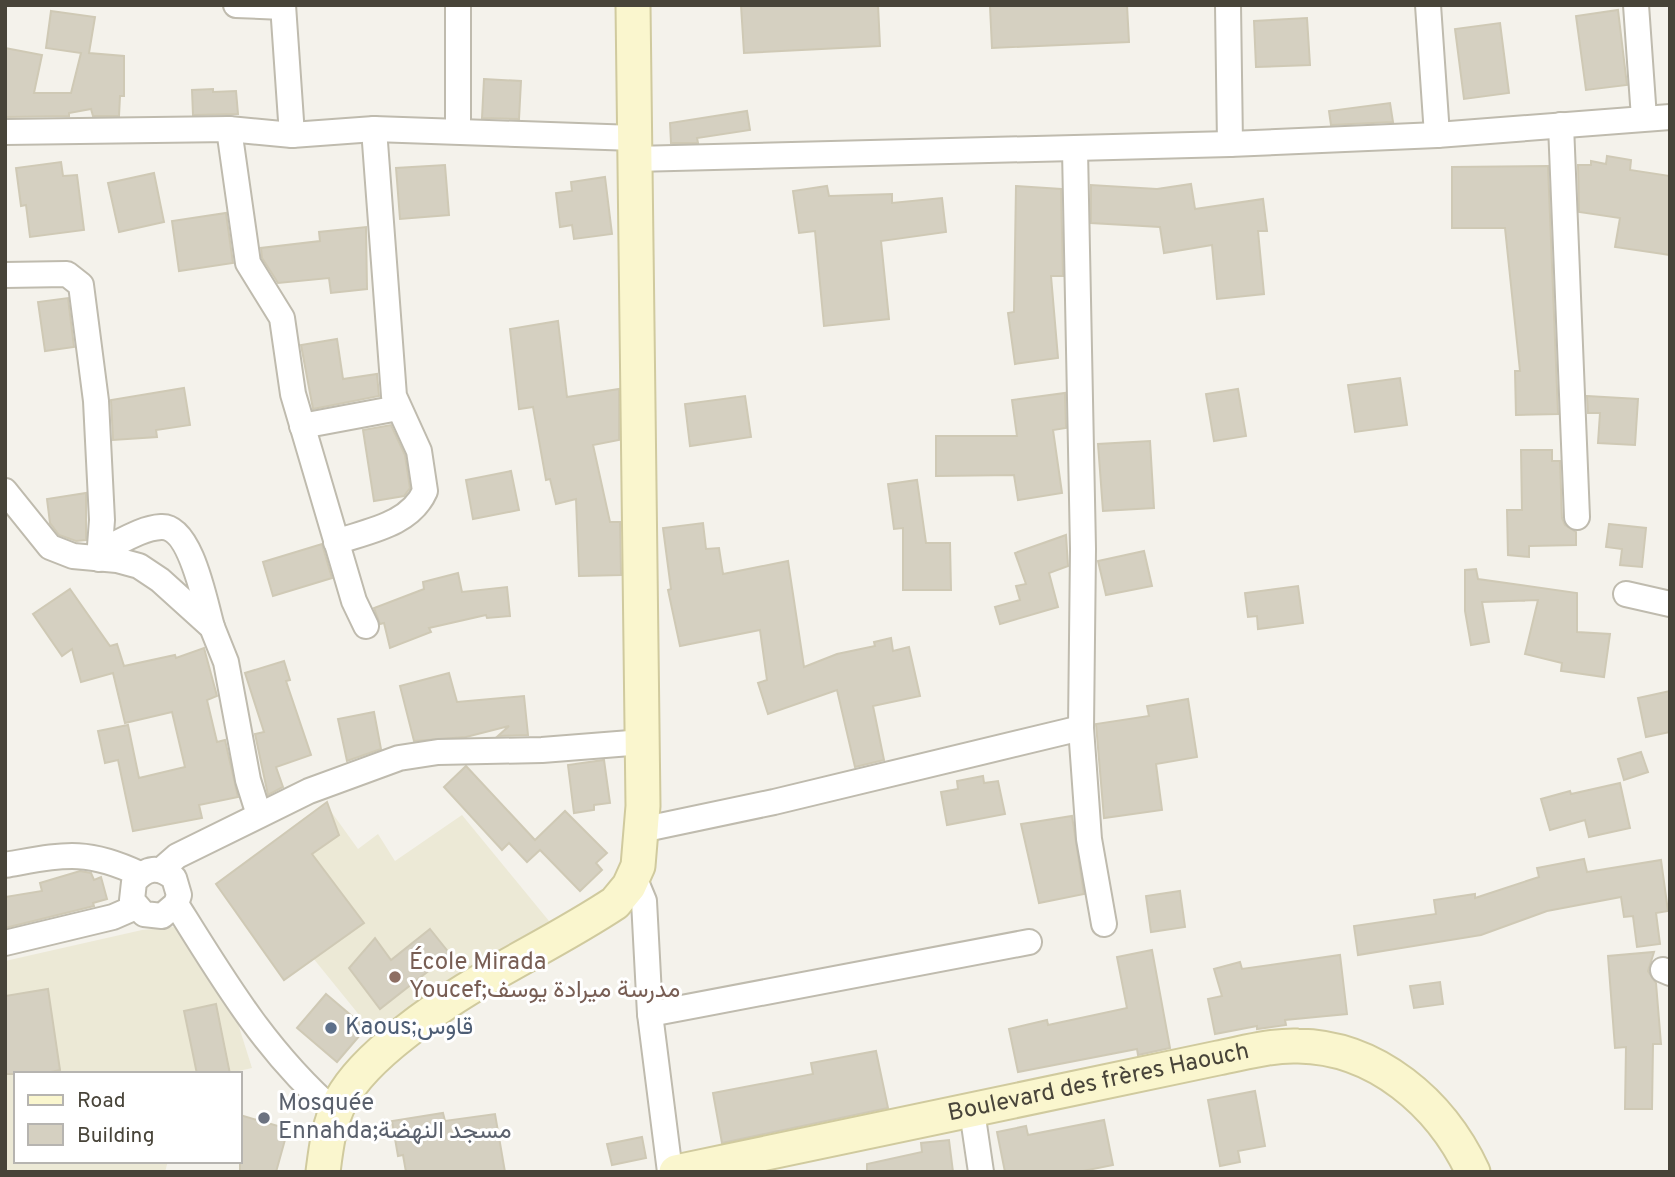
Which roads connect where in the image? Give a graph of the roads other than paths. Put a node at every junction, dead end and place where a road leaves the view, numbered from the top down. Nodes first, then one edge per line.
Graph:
1 (236, 5) edge
2 (458, 5) edge
3 (633, 5) edge
4 (1228, 5) edge
5 (1429, 5) edge
6 (1636, 5) edge
7 (283, 6) edge
8 (1670, 117) edge
9 (1644, 118) junction
10 (1561, 125) junction
11 (229, 129) junction
12 (374, 129) junction
13 (458, 131) junction
14 (5, 132) edge
15 (292, 135) junction
16 (1437, 135) junction
17 (1230, 144) junction
18 (634, 148) junction
19 (1075, 150) junction
20 (5, 275) edge
21 (398, 408) junction
22 (302, 426) junction
23 (5, 491) edge
24 (1577, 517) dead end
25 (336, 542) junction
26 (100, 555) junction
27 (1626, 594) dead end
28 (1670, 604) edge
29 (366, 626) dead end
30 (212, 627) junction
31 (1081, 727) junction
32 (643, 742) junction
33 (259, 815) junction
34 (640, 835) junction
35 (5, 865) edge
36 (150, 872) junction
37 (634, 877) junction
38 (176, 904) junction
39 (136, 907) junction
40 (1104, 924) dead end
41 (568, 929) junction
42 (1029, 942) dead end
43 (5, 943) edge
44 (650, 1014) junction
45 (972, 1111) junction
46 (335, 1112) junction
47 (323, 1172) edge
48 (670, 1172) edge
49 (676, 1172) edge
50 (981, 1172) edge
51 (1474, 1172) edge

1 - 7 street
2 - 13 street
3 - 18 main road
4 - 17 street
5 - 16 street
6 - 9 street
7 - 15 street
8 - 9 street
9 - 10 street
10 - 16 street
10 - 24 street
11 - 14 street
11 - 15 street
11 - 22 street
12 - 13 street
12 - 15 street
12 - 21 street
13 - 18 street
16 - 17 street
17 - 19 street
18 - 19 street
18 - 32 main road
19 - 31 street
20 - 26 street
21 - 22 street
21 - 25 street
22 - 25 street
23 - 26 street
25 - 29 street
26 - 30 street
26 - 30 street
27 - 28 street
30 - 33 street
31 - 34 street
31 - 40 street
32 - 33 street
32 - 34 main road
33 - 36 street
34 - 37 main road
34 - 41 main road
35 - 36 street
36 - 38 street
36 - 39 street
37 - 41 main road
37 - 44 street
38 - 39 street
38 - 46 street
39 - 43 street
41 - 46 main road
42 - 44 street
44 - 48 street
45 - 49 main road, Boulevard des frères Haouch
45 - 50 street
45 - 51 main road, Boulevard des frères Haouch
46 - 47 main road

